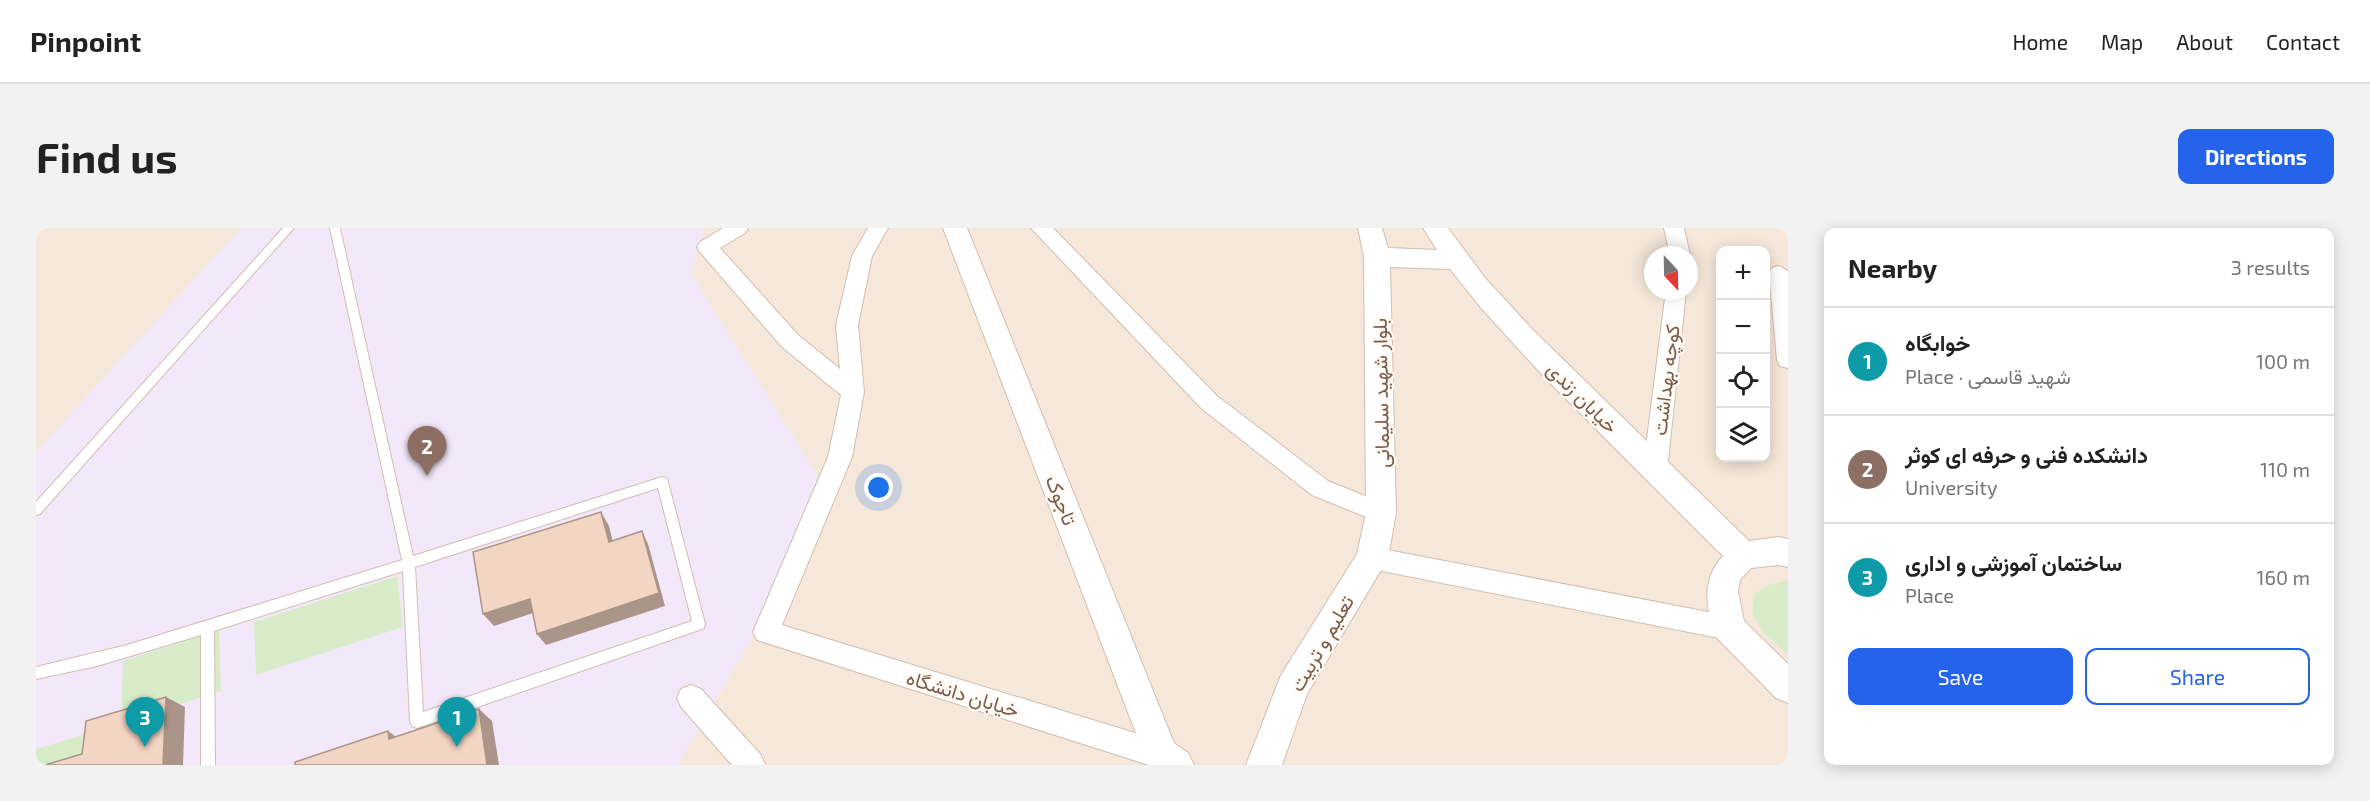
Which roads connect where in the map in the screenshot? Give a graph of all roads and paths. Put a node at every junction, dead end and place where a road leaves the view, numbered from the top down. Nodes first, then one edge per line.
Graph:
1 (289, 228) edge
2 (335, 228) edge
3 (738, 228) edge
4 (878, 228) edge
5 (955, 228) edge
6 (1041, 228) edge
7 (1370, 228) edge
8 (1435, 228) edge
9 (1674, 228) edge
10 (1678, 246) edge
11 (1377, 257) junction
12 (1455, 260) junction
13 (1779, 273) dead end
14 (1675, 300) edge
15 (1788, 360) edge
16 (853, 392) junction
17 (1654, 470) junction
18 (36, 510) edge
19 (1381, 513) junction
20 (1788, 553) edge
21 (1743, 555) junction
22 (1372, 558) junction
23 (409, 564) junction
24 (207, 627) junction
25 (1729, 628) junction
26 (36, 673) edge
27 (1788, 687) edge
28 (691, 698) dead end
29 (1168, 760) edge
30 (208, 765) edge
31 (751, 765) edge
32 (1264, 765) edge

1 - 18 lane
2 - 23 lane
3 - 16 street
4 - 16 street
5 - 29 street, تاجوک
6 - 19 street
7 - 11 street, بلوار شهید سلیمانی
8 - 12 street, خیابان زندی
9 - 10 street
11 - 12 street
11 - 19 street, بلوار شهید سلیمانی
12 - 17 street, خیابان زندی
13 - 15 street
14 - 17 street, کوچه بهداشت
16 - 29 street, خیابان دانشگاه
17 - 21 street, خیابان زندی
19 - 22 street, بلوار شهید سلیمانی
20 - 21 street
21 - 25 street
22 - 25 street
22 - 32 street, تعلیم و تربیت
23 - 23 lane
23 - 24 lane
24 - 26 lane
24 - 30 lane
25 - 27 street
28 - 31 street

